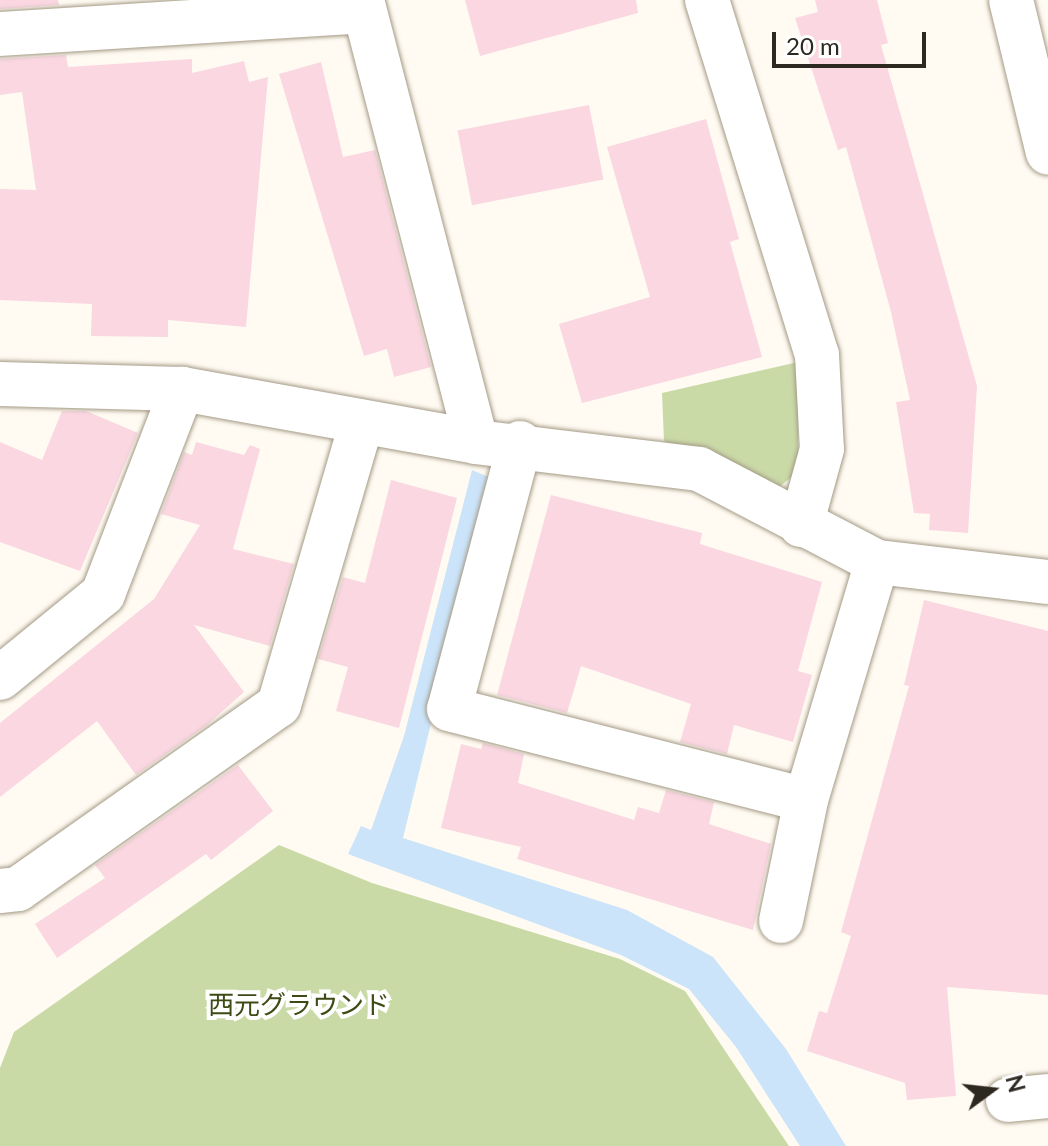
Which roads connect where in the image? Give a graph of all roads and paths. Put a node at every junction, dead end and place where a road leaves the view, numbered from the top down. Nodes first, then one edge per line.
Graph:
1 (707, 0) edge
2 (1011, 0) edge
3 (363, 5) edge
4 (94, 13) edge
5 (0, 34) edge
6 (1048, 153) edge
7 (0, 384) edge
8 (182, 389) junction
9 (362, 422) junction
10 (476, 442) junction
11 (520, 443) junction
12 (801, 525) junction
13 (877, 562) junction
14 (1048, 582) edge
15 (0, 678) edge
16 (806, 800) junction
17 (0, 891) edge
18 (781, 921) dead end

1 - 12 street
2 - 6 street
3 - 4 street
3 - 10 street
4 - 5 street
7 - 8 street
8 - 9 street
8 - 15 street
9 - 10 street
9 - 17 street
10 - 11 street
11 - 12 street
11 - 16 street
12 - 13 street
13 - 14 street
13 - 16 street
16 - 18 street

